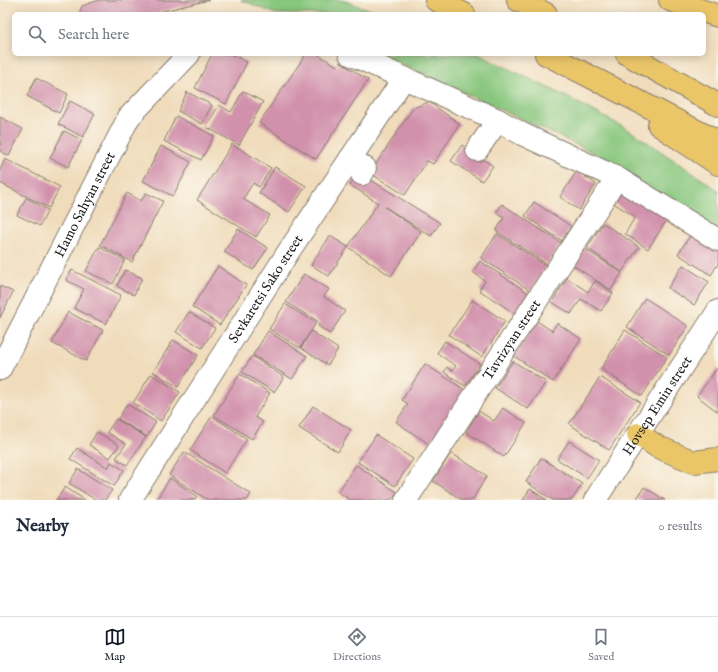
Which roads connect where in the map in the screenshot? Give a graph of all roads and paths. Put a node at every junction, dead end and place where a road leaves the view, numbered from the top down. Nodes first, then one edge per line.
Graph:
1 (436, 0) edge
2 (518, 0) edge
3 (670, 0) edge
4 (460, 12) edge
5 (542, 12) edge
6 (718, 16) edge
7 (187, 56) edge
8 (354, 56) edge
9 (550, 56) edge
10 (631, 56) edge
11 (404, 78) junction
12 (606, 83) junction
13 (718, 105) edge
14 (498, 120) junction
15 (718, 142) edge
16 (478, 150) dead end
17 (718, 164) edge
18 (617, 178) junction
19 (718, 240) edge
20 (718, 311) edge
21 (0, 369) edge
22 (638, 434) junction
23 (718, 459) edge
24 (130, 500) edge
25 (406, 500) edge
26 (595, 500) edge

1 - 4 main road
2 - 5 main road
3 - 6 main road
7 - 21 street, Hamo Sahyan street
8 - 11 street
9 - 12 main road
10 - 13 main road
11 - 14 street
11 - 24 street, Sevkaretsi Sako street
12 - 15 main road
12 - 17 main road
14 - 16 street
14 - 18 street
18 - 19 street
18 - 25 street, Tavrizyan street
20 - 22 street, Hovsep Emin street
22 - 23 main road
22 - 26 street, Hovsep Emin street

